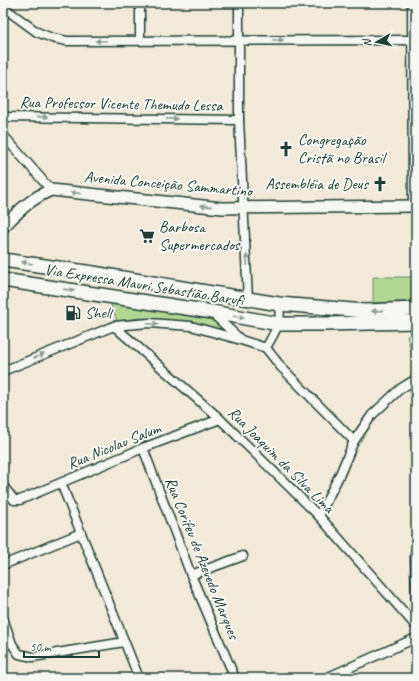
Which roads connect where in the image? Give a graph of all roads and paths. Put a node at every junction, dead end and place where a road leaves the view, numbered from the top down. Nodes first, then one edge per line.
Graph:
1 (140, 3) edge
2 (239, 3) edge
3 (412, 3) edge
4 (3, 7) edge
5 (140, 40) junction
6 (239, 40) junction
7 (414, 40) edge
8 (3, 117) edge
9 (239, 120) junction
10 (3, 135) edge
11 (51, 190) junction
12 (415, 206) edge
13 (245, 208) junction
14 (3, 227) edge
15 (3, 260) edge
16 (3, 280) edge
17 (248, 299) junction
18 (279, 304) junction
19 (416, 309) edge
20 (212, 312) junction
21 (416, 322) edge
22 (279, 324) junction
23 (114, 326) junction
24 (241, 340) junction
25 (266, 348) junction
26 (3, 371) edge
27 (416, 379) edge
28 (220, 419) junction
29 (354, 441) junction
30 (144, 448) junction
31 (61, 483) junction
32 (3, 486) edge
33 (319, 516) junction
34 (81, 533) junction
35 (416, 548) edge
36 (243, 556) dead end
37 (3, 565) edge
38 (191, 575) junction
39 (416, 602) edge
40 (3, 618) edge
41 (416, 626) edge
42 (416, 638) edge
43 (124, 642) junction
44 (139, 678) edge
45 (235, 678) edge
46 (326, 678) edge

1 - 5 street
2 - 6 street
3 - 7 street
5 -> 4 street
5 - 6 street
6 -> 7 street
6 - 9 street
7 - 12 street
8 -> 9 street, Rua Professor Vicente Themudo Lessa
9 - 13 street
10 - 11 street
13 -> 11 main road, Avenida Conceição Sammartino
11 - 14 main road
12 - 13 main road, Avenida Conceição Sammartino
17 -> 13 street
17 -> 15 main road, Via Expressa Mauri Sebastião Barufi
16 -> 20 main road, Via Expressa Mauri Sebastião Barufi
17 - 18 main road, Via Expressa Mauri Sebastião Barufi
19 -> 18 main road, Via Expressa Mauri Sebastião Barufi
18 - 22 street
20 -> 22 main road, Via Expressa Mauri Sebastião Barufi
20 - 24 street
21 - 22 main road, Via Expressa Mauri Sebastião Barufi
22 - 25 street
23 -> 24 street
26 -> 23 street
23 - 28 street, Rua Joaquim da Silva Lima
24 - 25 street
25 - 29 street
27 - 29 street
28 - 30 street, Rua Nicolau Salum
28 - 33 street, Rua Joaquim da Silva Lima
29 - 33 street
30 - 31 street, Rua Nicolau Salum
30 - 38 street, Rua Corifeu de Azevedo Marques
31 - 32 street, Rua Nicolau Salum
31 - 34 street
33 - 41 street, Rua Joaquim da Silva Lima
34 - 37 street
34 - 43 street
35 - 39 street
36 - 38 street
38 - 45 street, Rua Corifeu de Azevedo Marques
40 - 43 street
42 - 46 street
43 - 44 street

